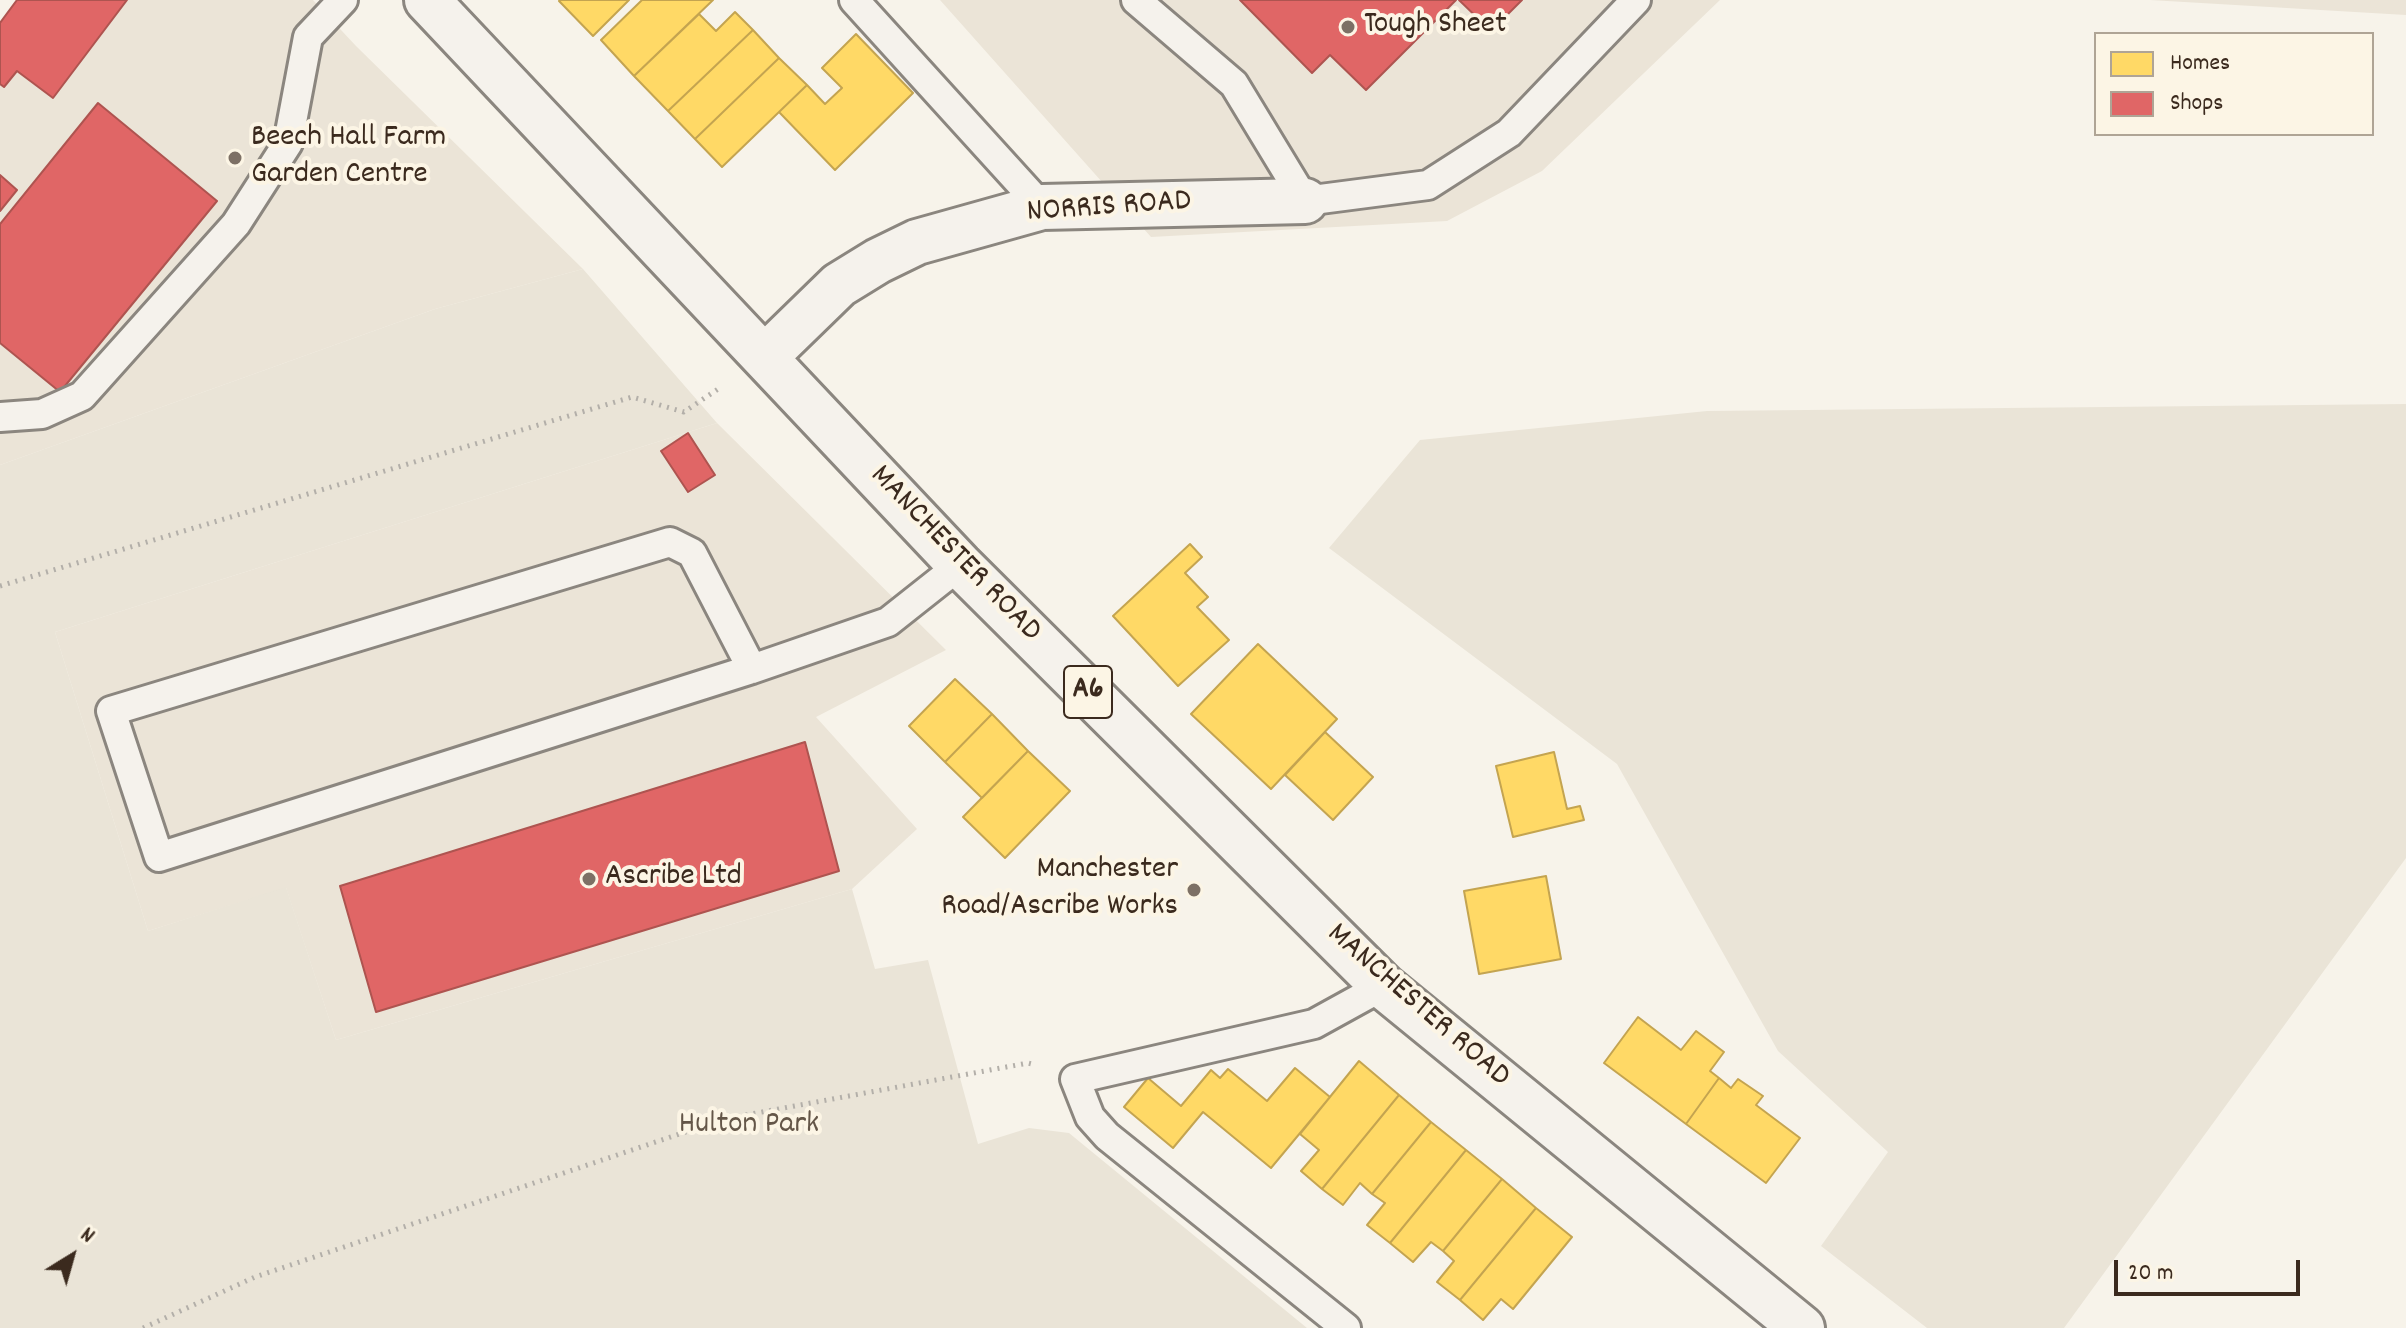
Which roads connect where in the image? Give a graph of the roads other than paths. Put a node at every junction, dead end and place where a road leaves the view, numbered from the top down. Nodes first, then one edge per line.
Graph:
1 (343, 0) edge
2 (427, 0) edge
3 (854, 0) edge
4 (1136, 0) edge
5 (1636, 0) edge
6 (1305, 201) junction
7 (1042, 207) junction
8 (765, 357) junction
9 (0, 417) edge
10 (960, 565) junction
11 (752, 669) junction
12 (1383, 986) junction
13 (1346, 1328) edge
14 (1802, 1328) edge

1 - 9 lane
2 - 8 main road, MANCHESTER ROAD / A6
3 - 7 lane
4 - 6 lane
5 - 6 lane
6 - 7 main road, NORRIS ROAD
7 - 8 main road, NORRIS ROAD
8 - 10 main road, MANCHESTER ROAD / A6
10 - 11 lane
10 - 12 main road, MANCHESTER ROAD / A6
11 - 11 lane
12 - 13 lane
12 - 14 main road, MANCHESTER ROAD / A6

